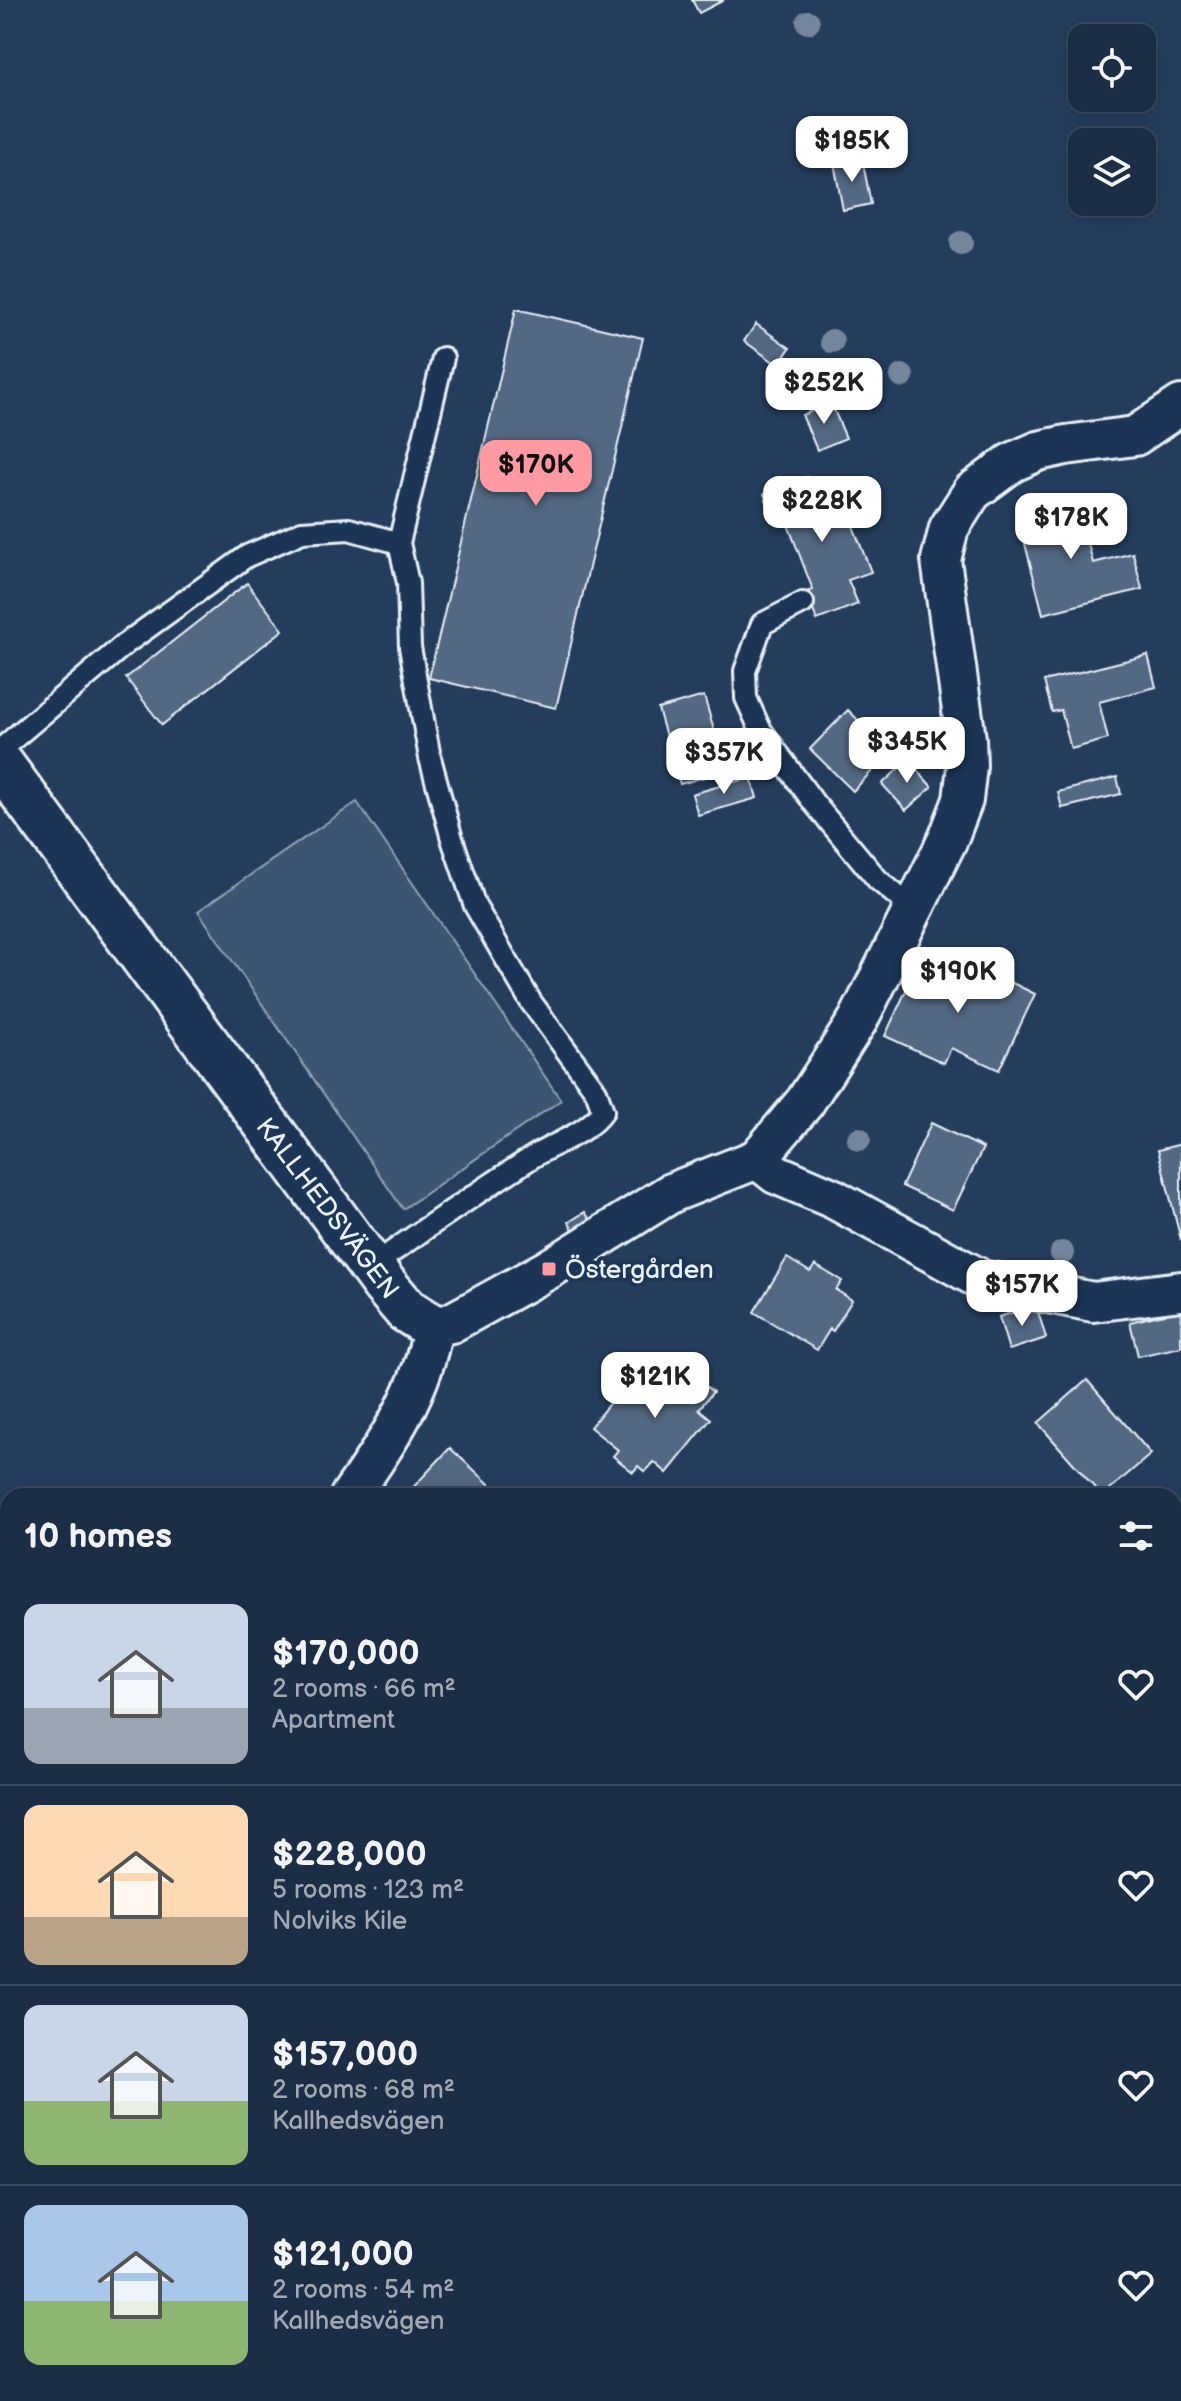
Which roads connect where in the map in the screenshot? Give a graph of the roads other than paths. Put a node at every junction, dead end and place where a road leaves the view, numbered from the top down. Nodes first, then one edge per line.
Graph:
1 (443, 358) dead end
2 (1181, 405) edge
3 (399, 543) junction
4 (803, 603) dead end
5 (0, 750) edge
6 (0, 763) edge
7 (915, 906) junction
8 (757, 1159) junction
9 (371, 1267) junction
10 (1181, 1291) edge
11 (433, 1327) junction
12 (356, 1488) edge

1 - 3 lane
2 - 7 street
3 - 5 lane
3 - 9 lane
4 - 7 lane
6 - 9 street, KALLHEDSVÄGEN
7 - 8 street
8 - 10 street
8 - 11 street
9 - 11 street, KALLHEDSVÄGEN
11 - 12 street

